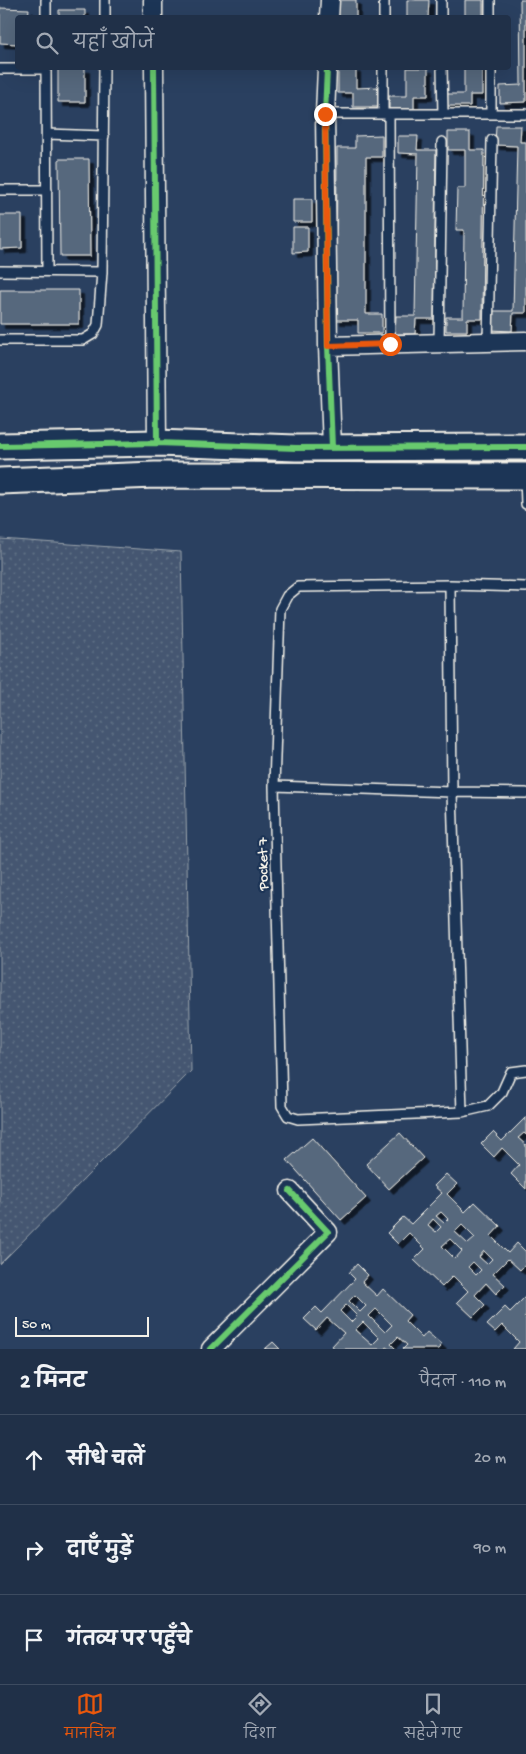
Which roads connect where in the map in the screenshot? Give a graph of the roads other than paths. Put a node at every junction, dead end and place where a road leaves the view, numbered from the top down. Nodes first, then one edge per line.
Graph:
1 (46, 0) edge
2 (105, 0) edge
3 (153, 0) edge
4 (330, 0) edge
5 (384, 0) edge
6 (441, 0) edge
7 (490, 0) edge
8 (46, 15) edge
9 (104, 15) edge
10 (153, 15) edge
11 (329, 15) edge
12 (384, 15) edge
13 (441, 15) edge
14 (490, 15) edge
15 (0, 69) edge
16 (15, 69) edge
17 (46, 70) edge
18 (104, 70) edge
19 (154, 70) edge
20 (327, 70) edge
21 (383, 70) edge
22 (442, 70) edge
23 (491, 70) edge
24 (325, 114) junction
25 (386, 114) junction
26 (443, 114) junction
27 (491, 114) junction
28 (526, 114) edge
29 (47, 134) junction
30 (104, 136) junction
31 (492, 140) dead end
32 (442, 142) dead end
33 (0, 190) edge
34 (47, 190) junction
35 (0, 270) edge
36 (47, 271) junction
37 (102, 272) junction
38 (0, 340) edge
39 (526, 341) edge
40 (488, 342) junction
41 (439, 343) junction
42 (390, 344) junction
43 (328, 346) junction
44 (157, 443) junction
45 (108, 444) junction
46 (0, 446) edge
47 (332, 447) junction
48 (526, 447) edge
49 (296, 448) junction
50 (111, 476) junction
51 (294, 476) junction
52 (526, 476) edge
53 (0, 481) edge
54 (526, 504) edge
55 (450, 585) junction
56 (526, 587) edge
57 (274, 786) junction
58 (452, 792) junction
59 (526, 793) edge
60 (526, 1070) edge
61 (462, 1112) junction
62 (290, 1191) dead end
63 (211, 1349) edge

1 - 8 lane
2 - 9 lane
3 - 10 street
4 - 11 street
5 - 12 lane
6 - 13 lane
7 - 14 lane
15 - 16 lane
17 - 29 lane
18 - 30 lane
19 - 44 street
20 - 24 street
21 - 25 lane
22 - 26 lane
23 - 27 lane
24 - 25 lane
24 - 43 street
25 - 26 lane
25 - 42 lane
26 - 27 lane
27 - 28 lane
29 - 30 lane
29 - 34 lane
30 - 37 lane
31 - 40 lane
32 - 41 lane
33 - 34 lane
34 - 36 lane
35 - 36 lane
36 - 37 lane
37 - 38 lane
39 - 40 street
40 - 41 street
41 - 42 street
42 - 43 street
43 - 47 street
44 - 45 street
44 - 49 street
45 - 46 street
45 - 50 street
47 - 48 street
47 - 49 street
49 - 51 street
50 - 51 street
50 - 53 street
51 - 52 street
52 - 54 lane
55 - 56 lane, Pocket 7
55 - 57 lane, Pocket 7
55 - 58 lane
57 - 58 lane
57 - 61 lane, Pocket 7
58 - 59 lane
58 - 61 lane
60 - 61 lane, Pocket 7
62 - 63 street

